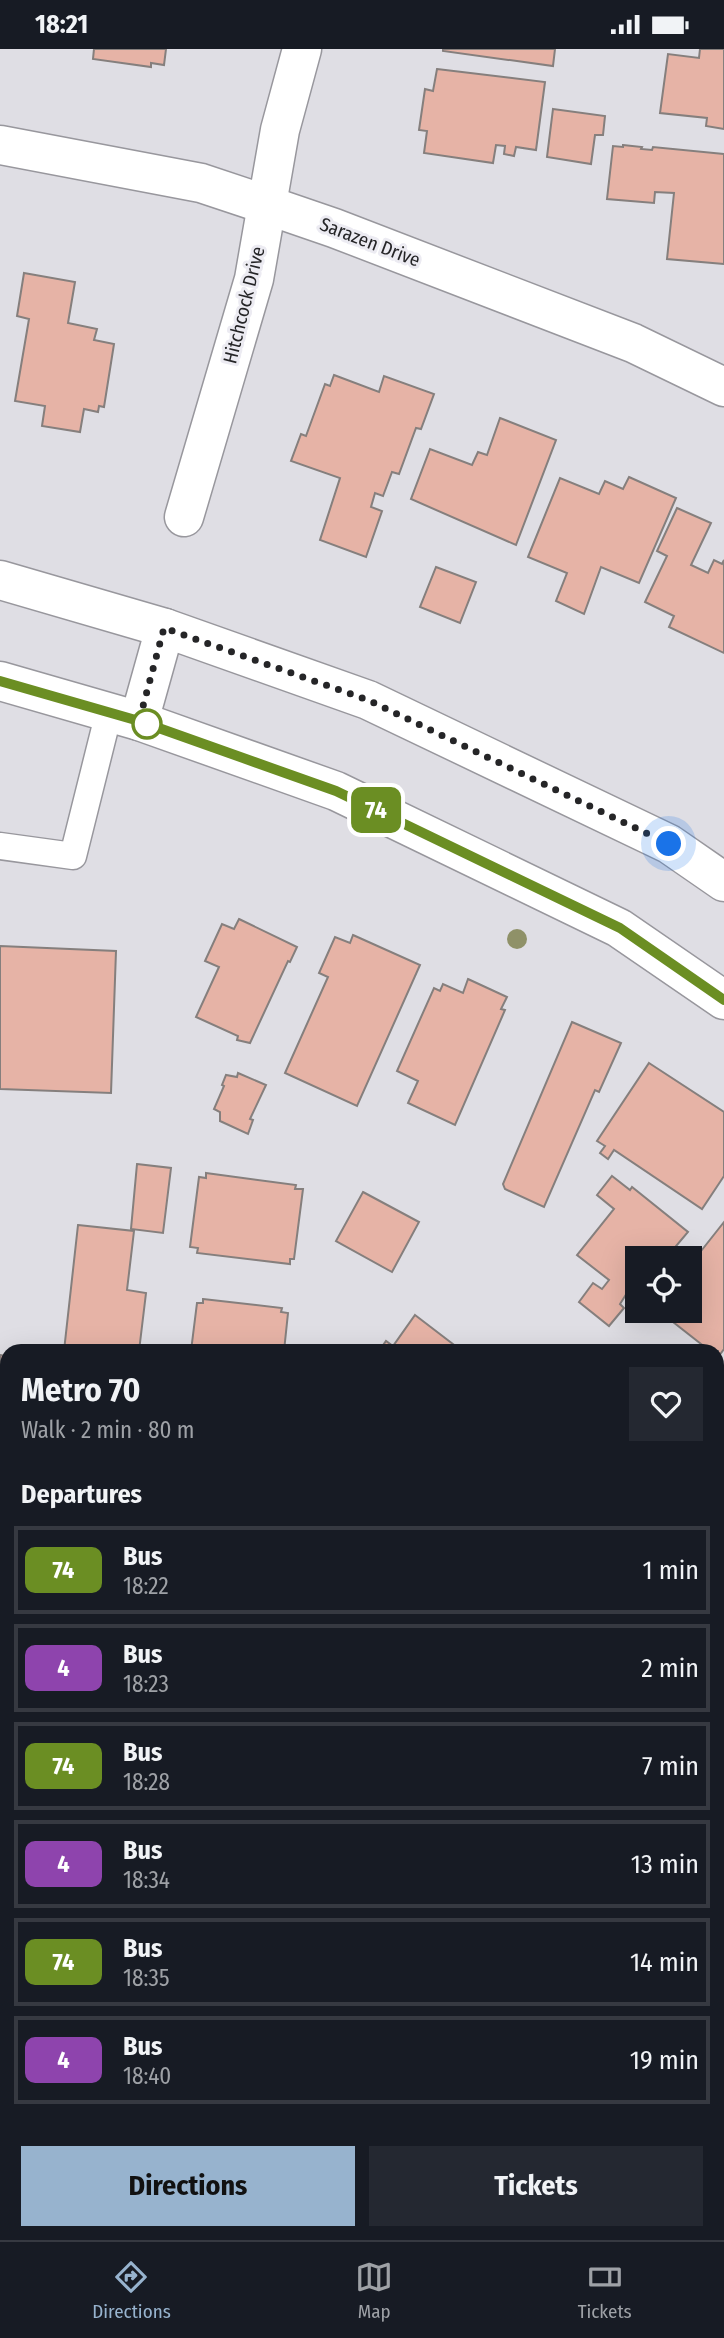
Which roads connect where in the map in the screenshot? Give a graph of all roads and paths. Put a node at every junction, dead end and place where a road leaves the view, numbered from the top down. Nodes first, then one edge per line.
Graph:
1 (302, 49) edge
2 (0, 145) edge
3 (267, 205) junction
4 (724, 387) edge
5 (184, 517) dead end
6 (0, 580) edge
7 (164, 628) junction
8 (0, 681) edge
9 (124, 716) junction
10 (0, 846) edge
11 (724, 882) edge
12 (724, 1000) edge

1 - 3 main road, Hitchcock Drive
2 - 3 main road, Sarazen Drive
3 - 4 main road, Sarazen Drive
3 - 5 main road, Hitchcock Drive
6 - 7 main road
7 - 9 main road
7 - 11 main road
8 - 9 main road
9 - 10 lane
9 - 12 main road

